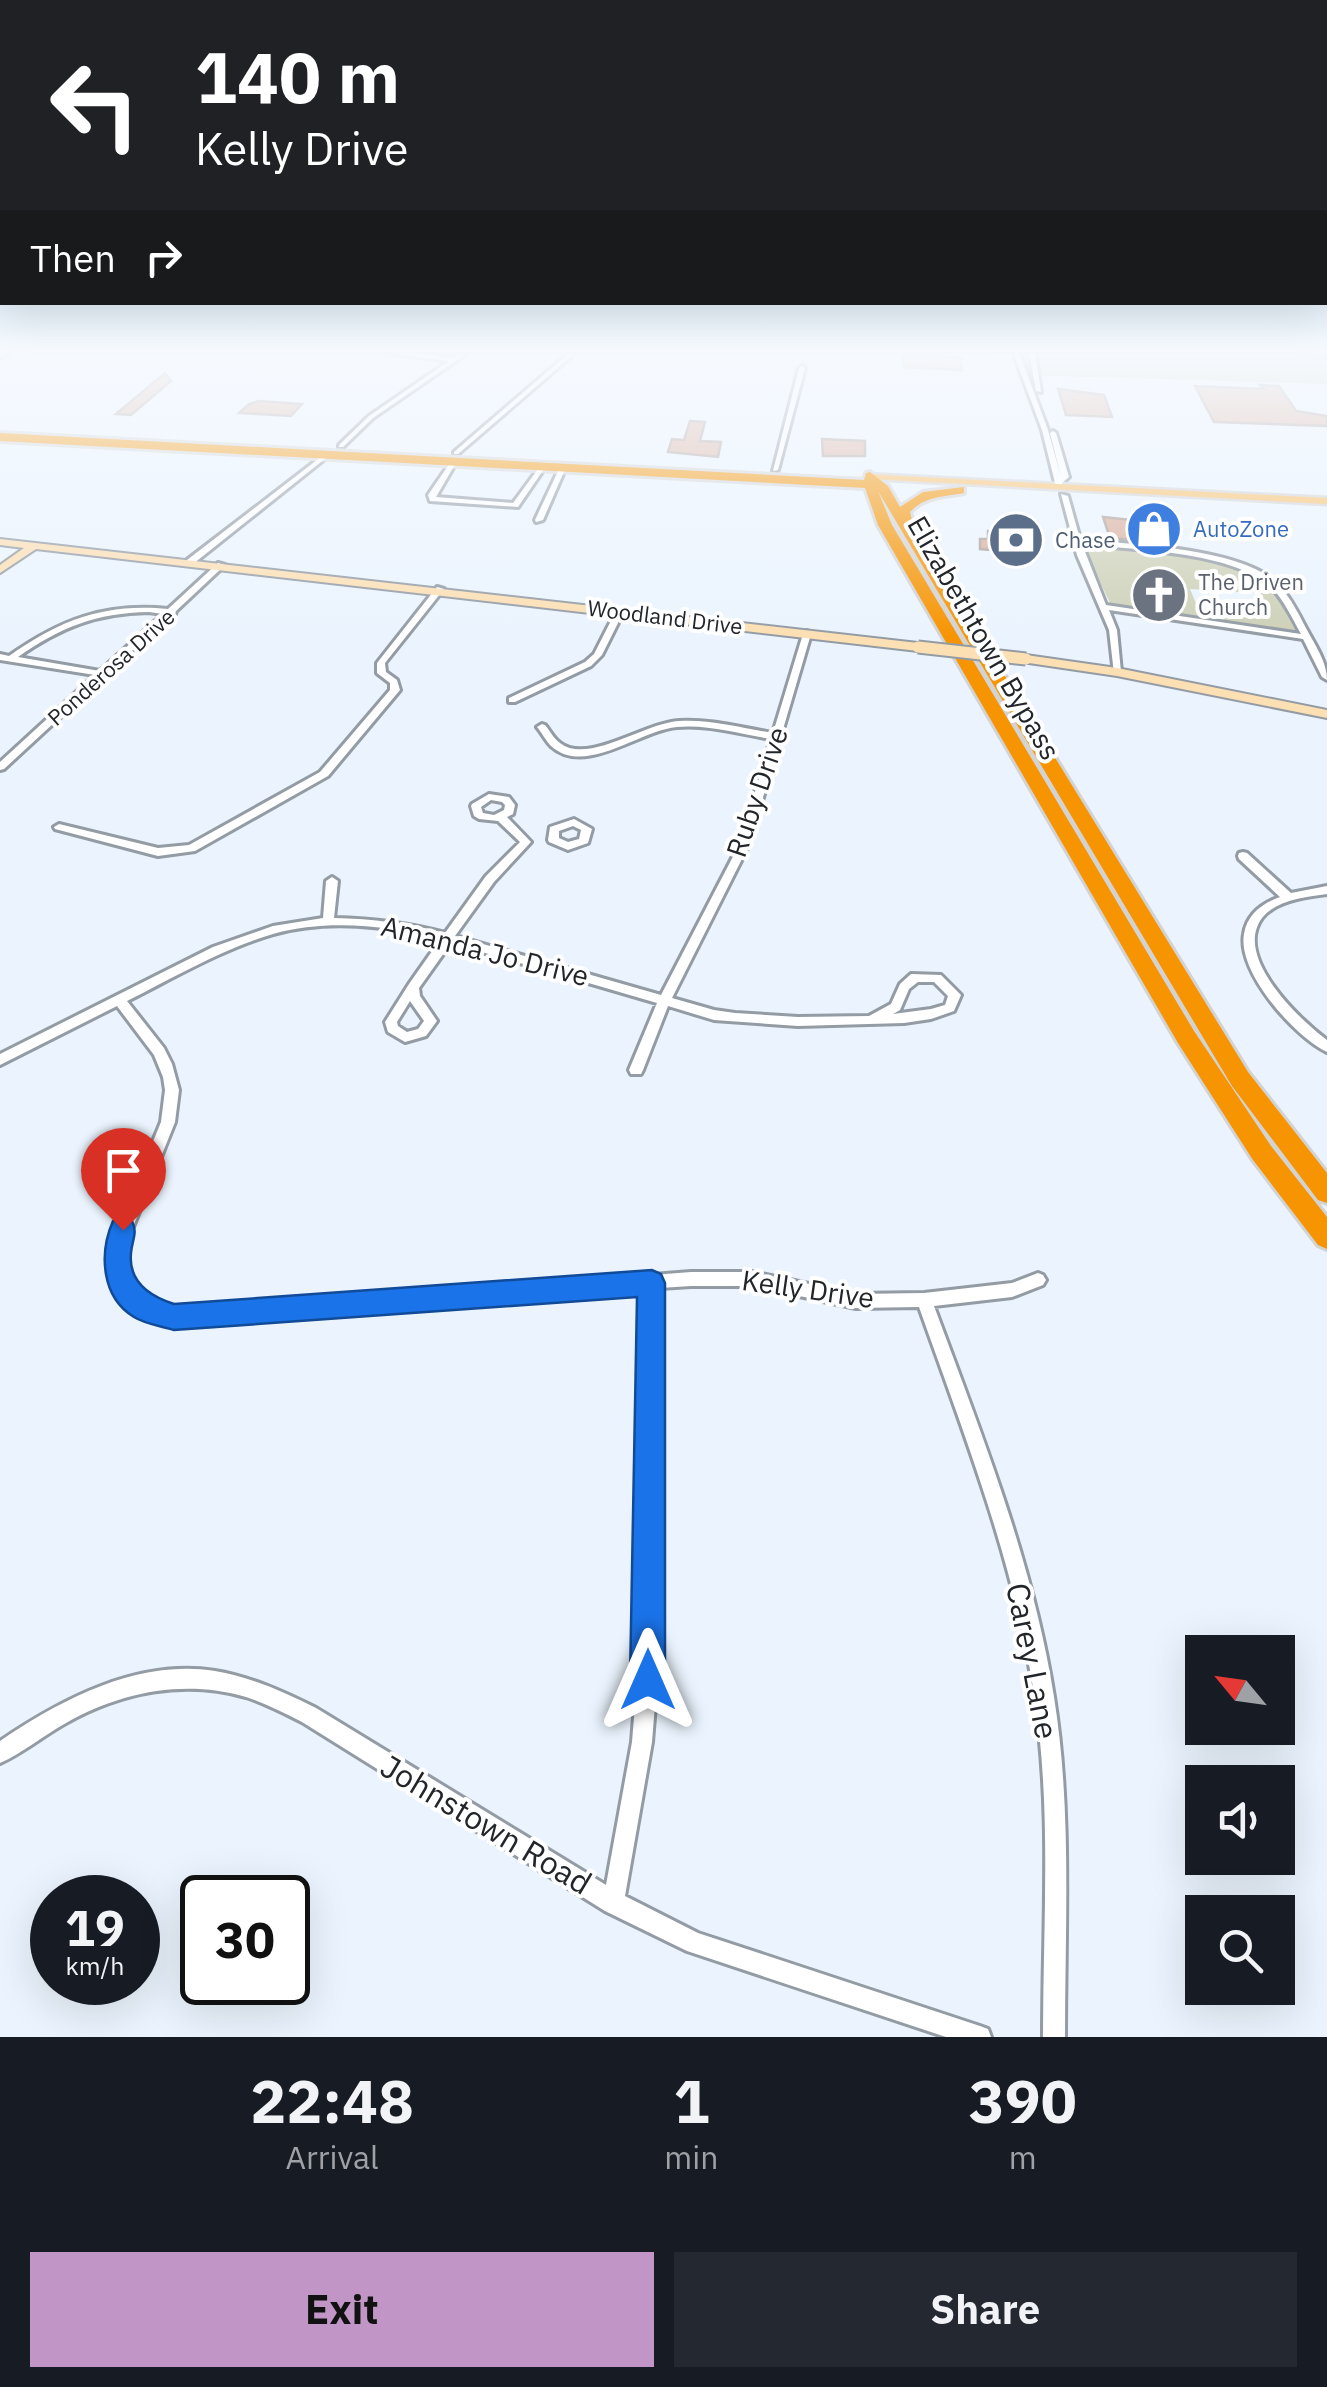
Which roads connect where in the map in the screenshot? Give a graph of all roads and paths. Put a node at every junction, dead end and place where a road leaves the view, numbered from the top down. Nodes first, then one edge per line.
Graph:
1 (206, 447) edge
2 (352, 447) edge
3 (466, 447) edge
4 (781, 447) edge
5 (1049, 447) edge
6 (1056, 447) edge
7 (328, 454) junction
8 (455, 457) junction
9 (563, 463) junction
10 (652, 463) junction
11 (510, 464) junction
12 (542, 466) junction
13 (775, 470) junction
14 (810, 472) junction
15 (679, 475) junction
16 (795, 482) junction
17 (872, 482) junction
18 (1061, 488) junction
19 (961, 490) junction
20 (1293, 504) junction
21 (1327, 506) edge
22 (539, 520) dead end
23 (896, 527) junction
24 (1077, 541) junction
25 (0, 542) edge
26 (36, 545) junction
27 (190, 562) junction
28 (221, 565) junction
29 (0, 570) edge
30 (440, 589) junction
31 (1104, 607) junction
32 (620, 611) junction
33 (172, 612) junction
34 (807, 634) junction
35 (1306, 637) junction
36 (5, 658) edge
37 (1117, 672) junction
38 (103, 674) junction
39 (1327, 677) edge
40 (512, 700) dead end
41 (1327, 714) edge
42 (542, 727) dead end
43 (777, 736) junction
44 (0, 768) edge
45 (501, 818) dead end
46 (59, 826) dead end
47 (552, 838) dead end
48 (526, 842) junction
49 (1243, 856) dead end
50 (332, 881) dead end
51 (1327, 890) edge
52 (1289, 898) junction
53 (328, 921) junction
54 (447, 936) junction
55 (412, 987) dead end
56 (665, 998) junction
57 (118, 999) junction
58 (874, 1018) junction
59 (1327, 1048) edge
60 (0, 1060) edge
61 (636, 1070) dead end
62 (1327, 1192) edge
63 (1327, 1237) edge
64 (1038, 1280) dead end
65 (652, 1283) junction
66 (924, 1300) junction
67 (0, 1753) edge
68 (613, 1902) junction
69 (980, 2037) edge
70 (1054, 2037) edge

1 - 7 highway
2 - 8 highway
3 - 8 street
4 - 13 street
5 - 18 street
6 - 18 street
7 - 8 highway
7 - 9 highway
7 - 27 street
8 - 9 highway
8 - 11 highway
8 - 12 street
9 - 10 highway
9 - 12 highway
9 - 15 highway
9 - 22 street
10 - 11 highway
10 - 13 highway
11 - 12 highway
13 - 14 highway
14 - 15 highway
14 - 17 highway
15 - 16 highway
16 - 17 highway
16 - 23 highway
17 - 18 main road
17 - 19 main road
17 - 23 highway, Elizabethtown Bypass
18 - 19 main road
18 - 20 main road
18 - 20 main road
18 - 24 street
19 - 23 highway
20 - 21 main road
23 - 62 highway, Elizabethtown Bypass
23 - 63 highway, Elizabethtown Bypass
24 - 31 street
24 - 35 street
25 - 26 street, Woodland Drive
26 - 27 street, Woodland Drive
26 - 29 street
27 - 28 street, Woodland Drive
28 - 30 street, Woodland Drive
28 - 33 street, Ponderosa Drive
30 - 32 street, Woodland Drive
30 - 46 street
31 - 35 street
31 - 37 street
32 - 34 street, Woodland Drive
32 - 40 street
33 - 36 street
33 - 38 street, Ponderosa Drive
34 - 37 street, Woodland Drive, bridge
34 - 43 street, Ruby Drive
35 - 39 street
36 - 38 street
37 - 41 street, Woodland Drive
38 - 44 street, Ponderosa Drive
42 - 43 street
43 - 56 street, Ruby Drive
45 - 48 street
47 - 48 street
48 - 54 street
49 - 52 street
50 - 53 street
51 - 52 street
52 - 59 street
53 - 54 street, Amanda Jo Drive
53 - 57 street, Amanda Jo Drive
54 - 55 street
54 - 56 street, Amanda Jo Drive
56 - 58 street, Amanda Jo Drive
56 - 61 street, Ruby Drive
57 - 60 street, Amanda Jo Drive
57 - 65 street, Kelly Drive
58 - 58 street, Amanda Jo Drive
64 - 66 street, Kelly Drive
65 - 66 street, Kelly Drive
65 - 68 street
66 - 70 street, Carey Lane
67 - 68 street, Johnstown Road
68 - 69 street, Johnstown Road

